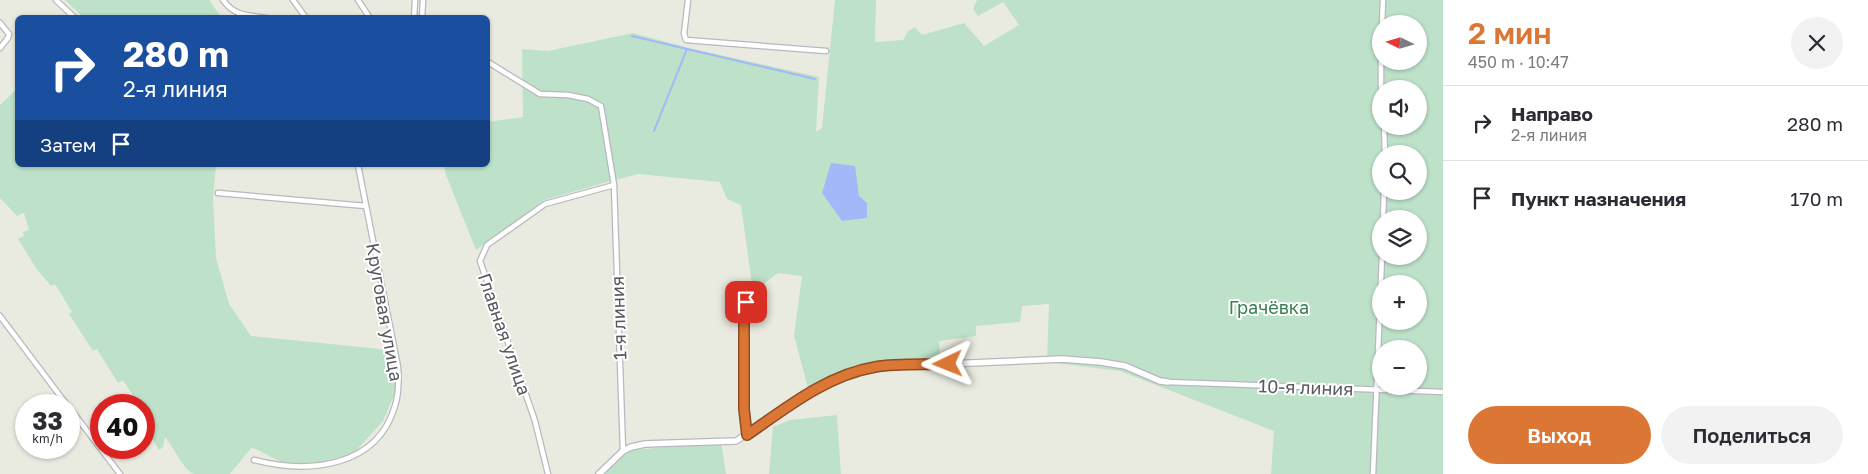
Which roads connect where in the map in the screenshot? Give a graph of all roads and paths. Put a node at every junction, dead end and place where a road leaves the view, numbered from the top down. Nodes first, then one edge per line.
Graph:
1 (56, 0) edge
2 (223, 0) edge
3 (293, 0) edge
4 (358, 0) edge
5 (415, 0) edge
6 (423, 0) edge
7 (688, 0) edge
8 (1383, 0) edge
9 (72, 15) edge
10 (243, 15) edge
11 (304, 15) edge
12 (368, 15) edge
13 (414, 15) edge
14 (422, 15) edge
15 (1382, 15) edge
16 (0, 23) edge
17 (0, 48) edge
18 (826, 51) dead end
19 (490, 63) edge
20 (358, 167) edge
21 (614, 184) junction
22 (218, 194) dead end
23 (366, 206) junction
24 (1382, 265) edge
25 (748, 291) dead end
26 (0, 316) edge
27 (1378, 340) edge
28 (1168, 382) joint
29 (1372, 390) edge
30 (1427, 392) edge
31 (1443, 392) edge
32 (59, 394) edge
33 (1376, 395) edge
34 (80, 422) edge
35 (747, 435) junction
36 (623, 451) junction
37 (254, 460) dead end
38 (330, 469) dead end
39 (301, 472) dead end
40 (120, 474) edge
41 (548, 474) edge
42 (599, 474) edge
43 (1374, 474) edge

1 - 9 street
2 - 10 street
3 - 11 street
4 - 12 street
5 - 13 street
6 - 14 street
7 - 18 street
8 - 15 street
16 - 17 street
19 - 21 street, 1-я линия
20 - 23 street, Круговая улица
21 - 36 street, 1-я линия
21 - 41 street, Главная улица
22 - 23 street
23 - 38 street, Круговая улица
24 - 27 street
25 - 35 street
26 - 32 street
28 - 29 street, 10-я линия
28 - 35 street
30 - 31 street, 10-я линия
33 - 43 street
34 - 40 street
35 - 36 street
36 - 42 street
37 - 39 street

